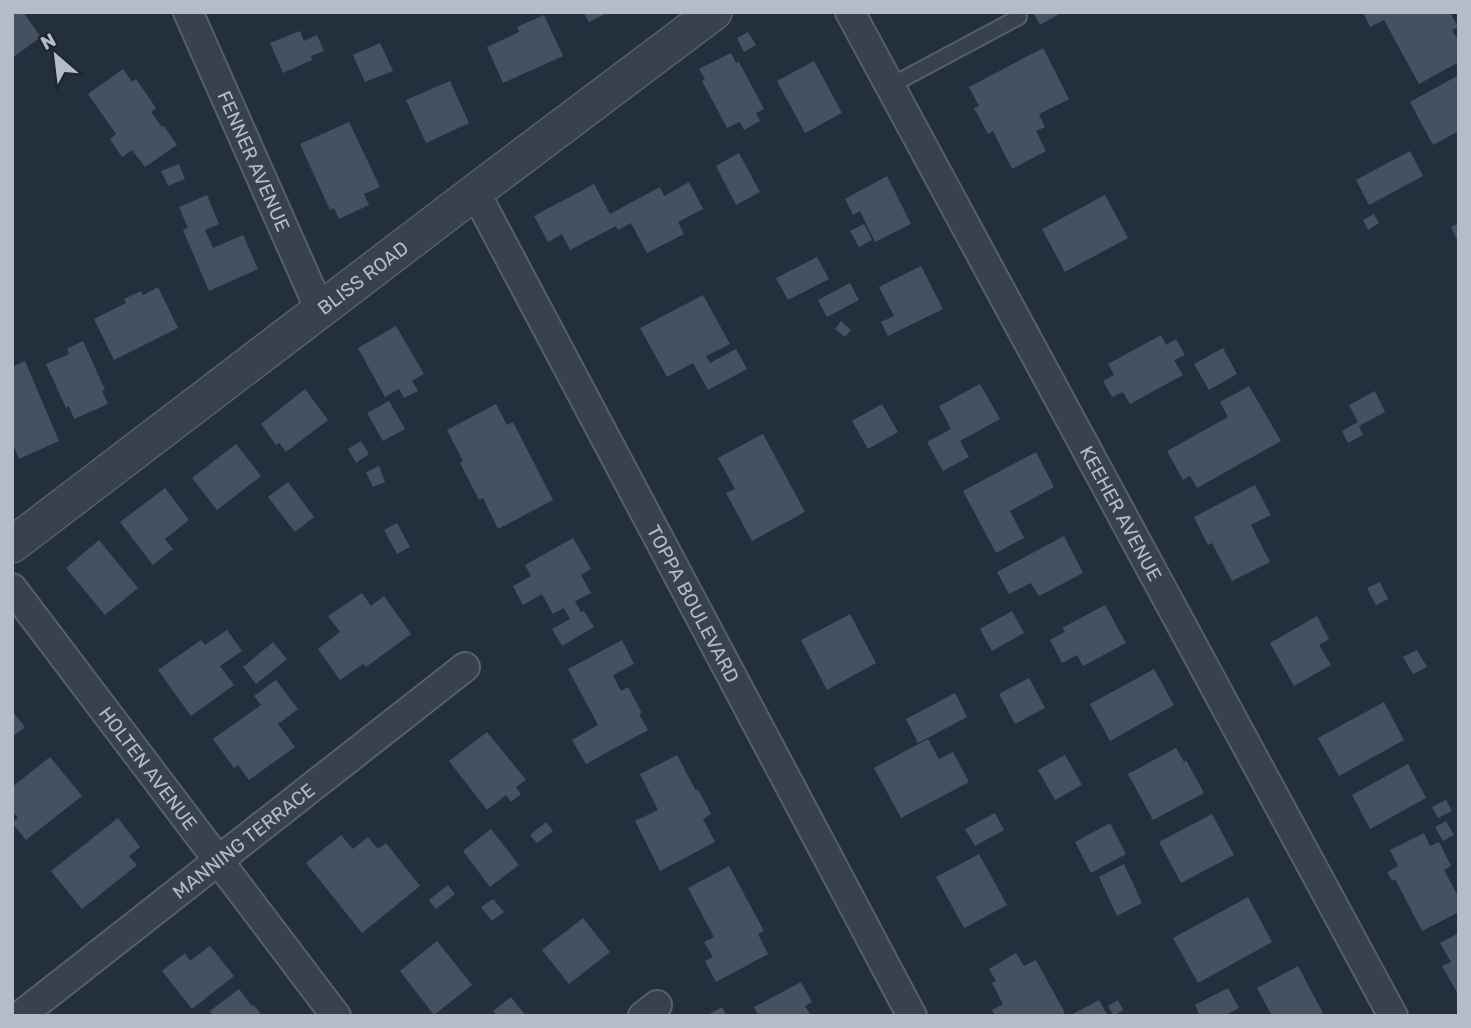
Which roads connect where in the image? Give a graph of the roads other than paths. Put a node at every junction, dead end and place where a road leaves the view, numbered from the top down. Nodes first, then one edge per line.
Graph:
1 (188, 12) edge
2 (850, 12) edge
3 (704, 16) edge
4 (1019, 17) dead end
5 (890, 86) junction
6 (475, 192) junction
7 (320, 310) junction
8 (12, 545) edge
9 (12, 588) edge
10 (466, 667) dead end
11 (218, 861) junction
12 (20, 1016) edge
13 (336, 1016) edge
14 (912, 1016) edge
15 (1393, 1016) edge

1 - 7 street, FENNER AVENUE
2 - 5 street, KEEHER AVENUE
3 - 6 street, BLISS ROAD
4 - 5 lane
5 - 15 street, KEEHER AVENUE
6 - 7 street, BLISS ROAD
6 - 14 street, TOPPA BOULEVARD
7 - 8 street, BLISS ROAD
9 - 11 street, HOLTEN AVENUE
10 - 11 street, MANNING TERRACE
11 - 12 street, MANNING TERRACE
11 - 13 street, HOLTEN AVENUE

